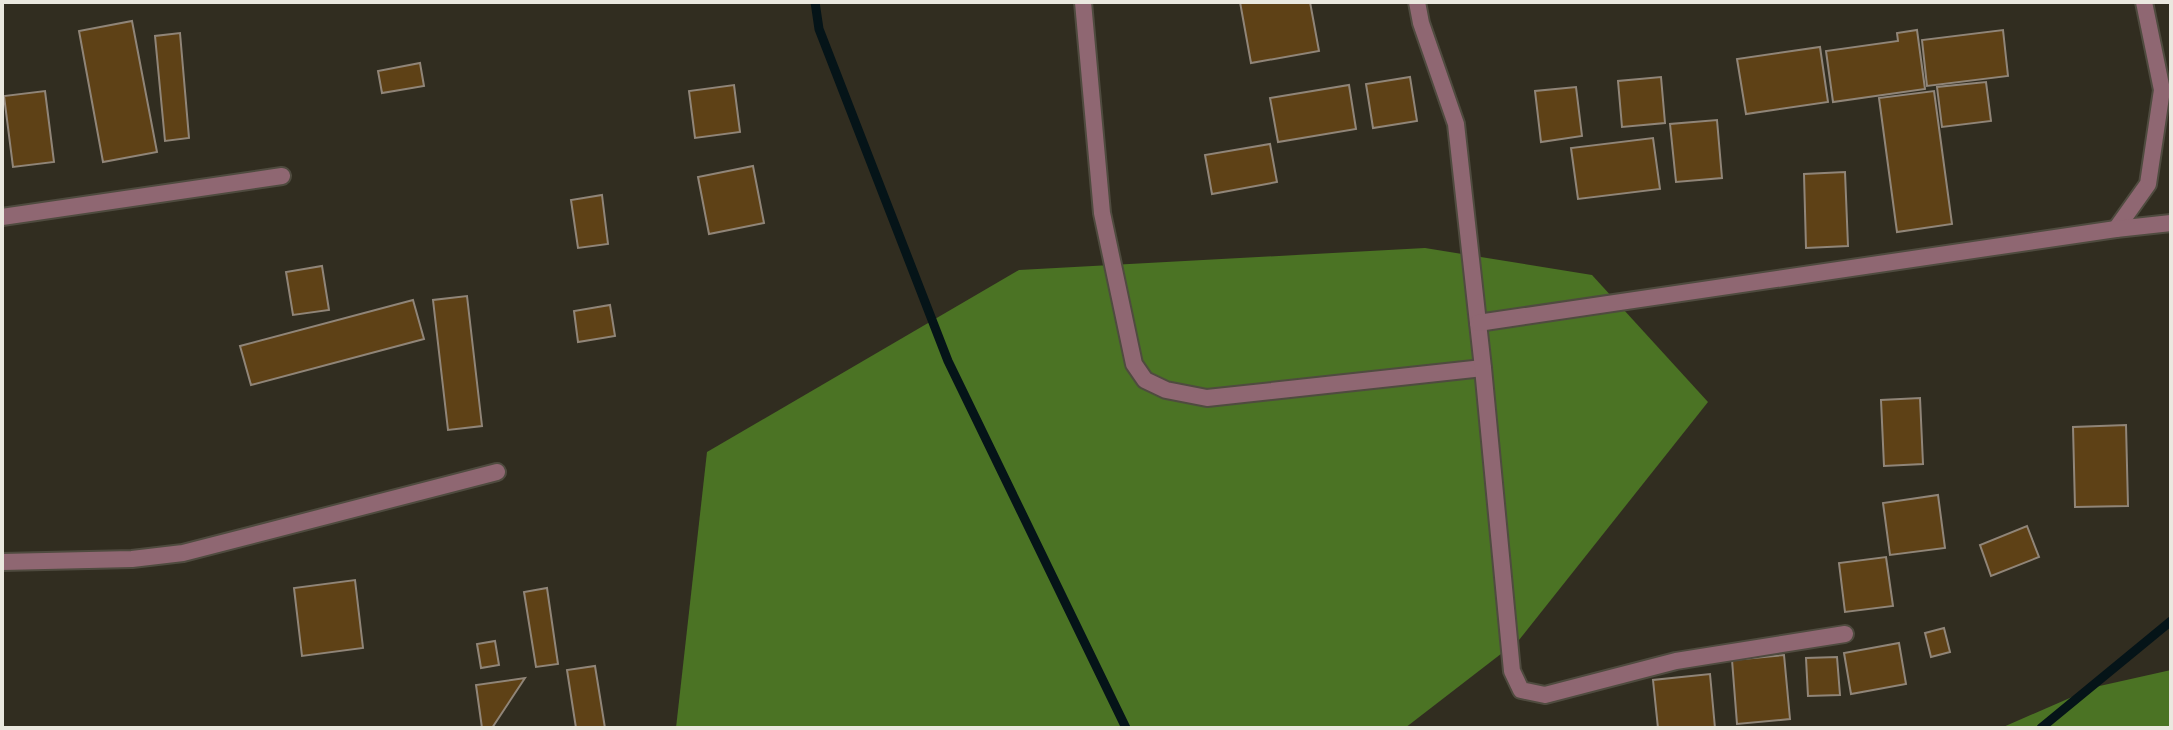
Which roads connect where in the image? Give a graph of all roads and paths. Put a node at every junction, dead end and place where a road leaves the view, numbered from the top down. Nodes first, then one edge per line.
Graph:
1 (1083, 2) edge
2 (1417, 2) edge
3 (2144, 2) edge
4 (282, 176) dead end
5 (2, 217) edge
6 (2171, 223) edge
7 (2116, 229) junction
8 (1478, 323) junction
9 (1483, 368) junction
10 (497, 472) dead end
11 (2, 562) edge
12 (1845, 634) dead end

1 - 9 street
2 - 8 street
3 - 7 street
4 - 5 street
6 - 7 street
7 - 8 street
8 - 9 street
9 - 12 street
10 - 11 street

